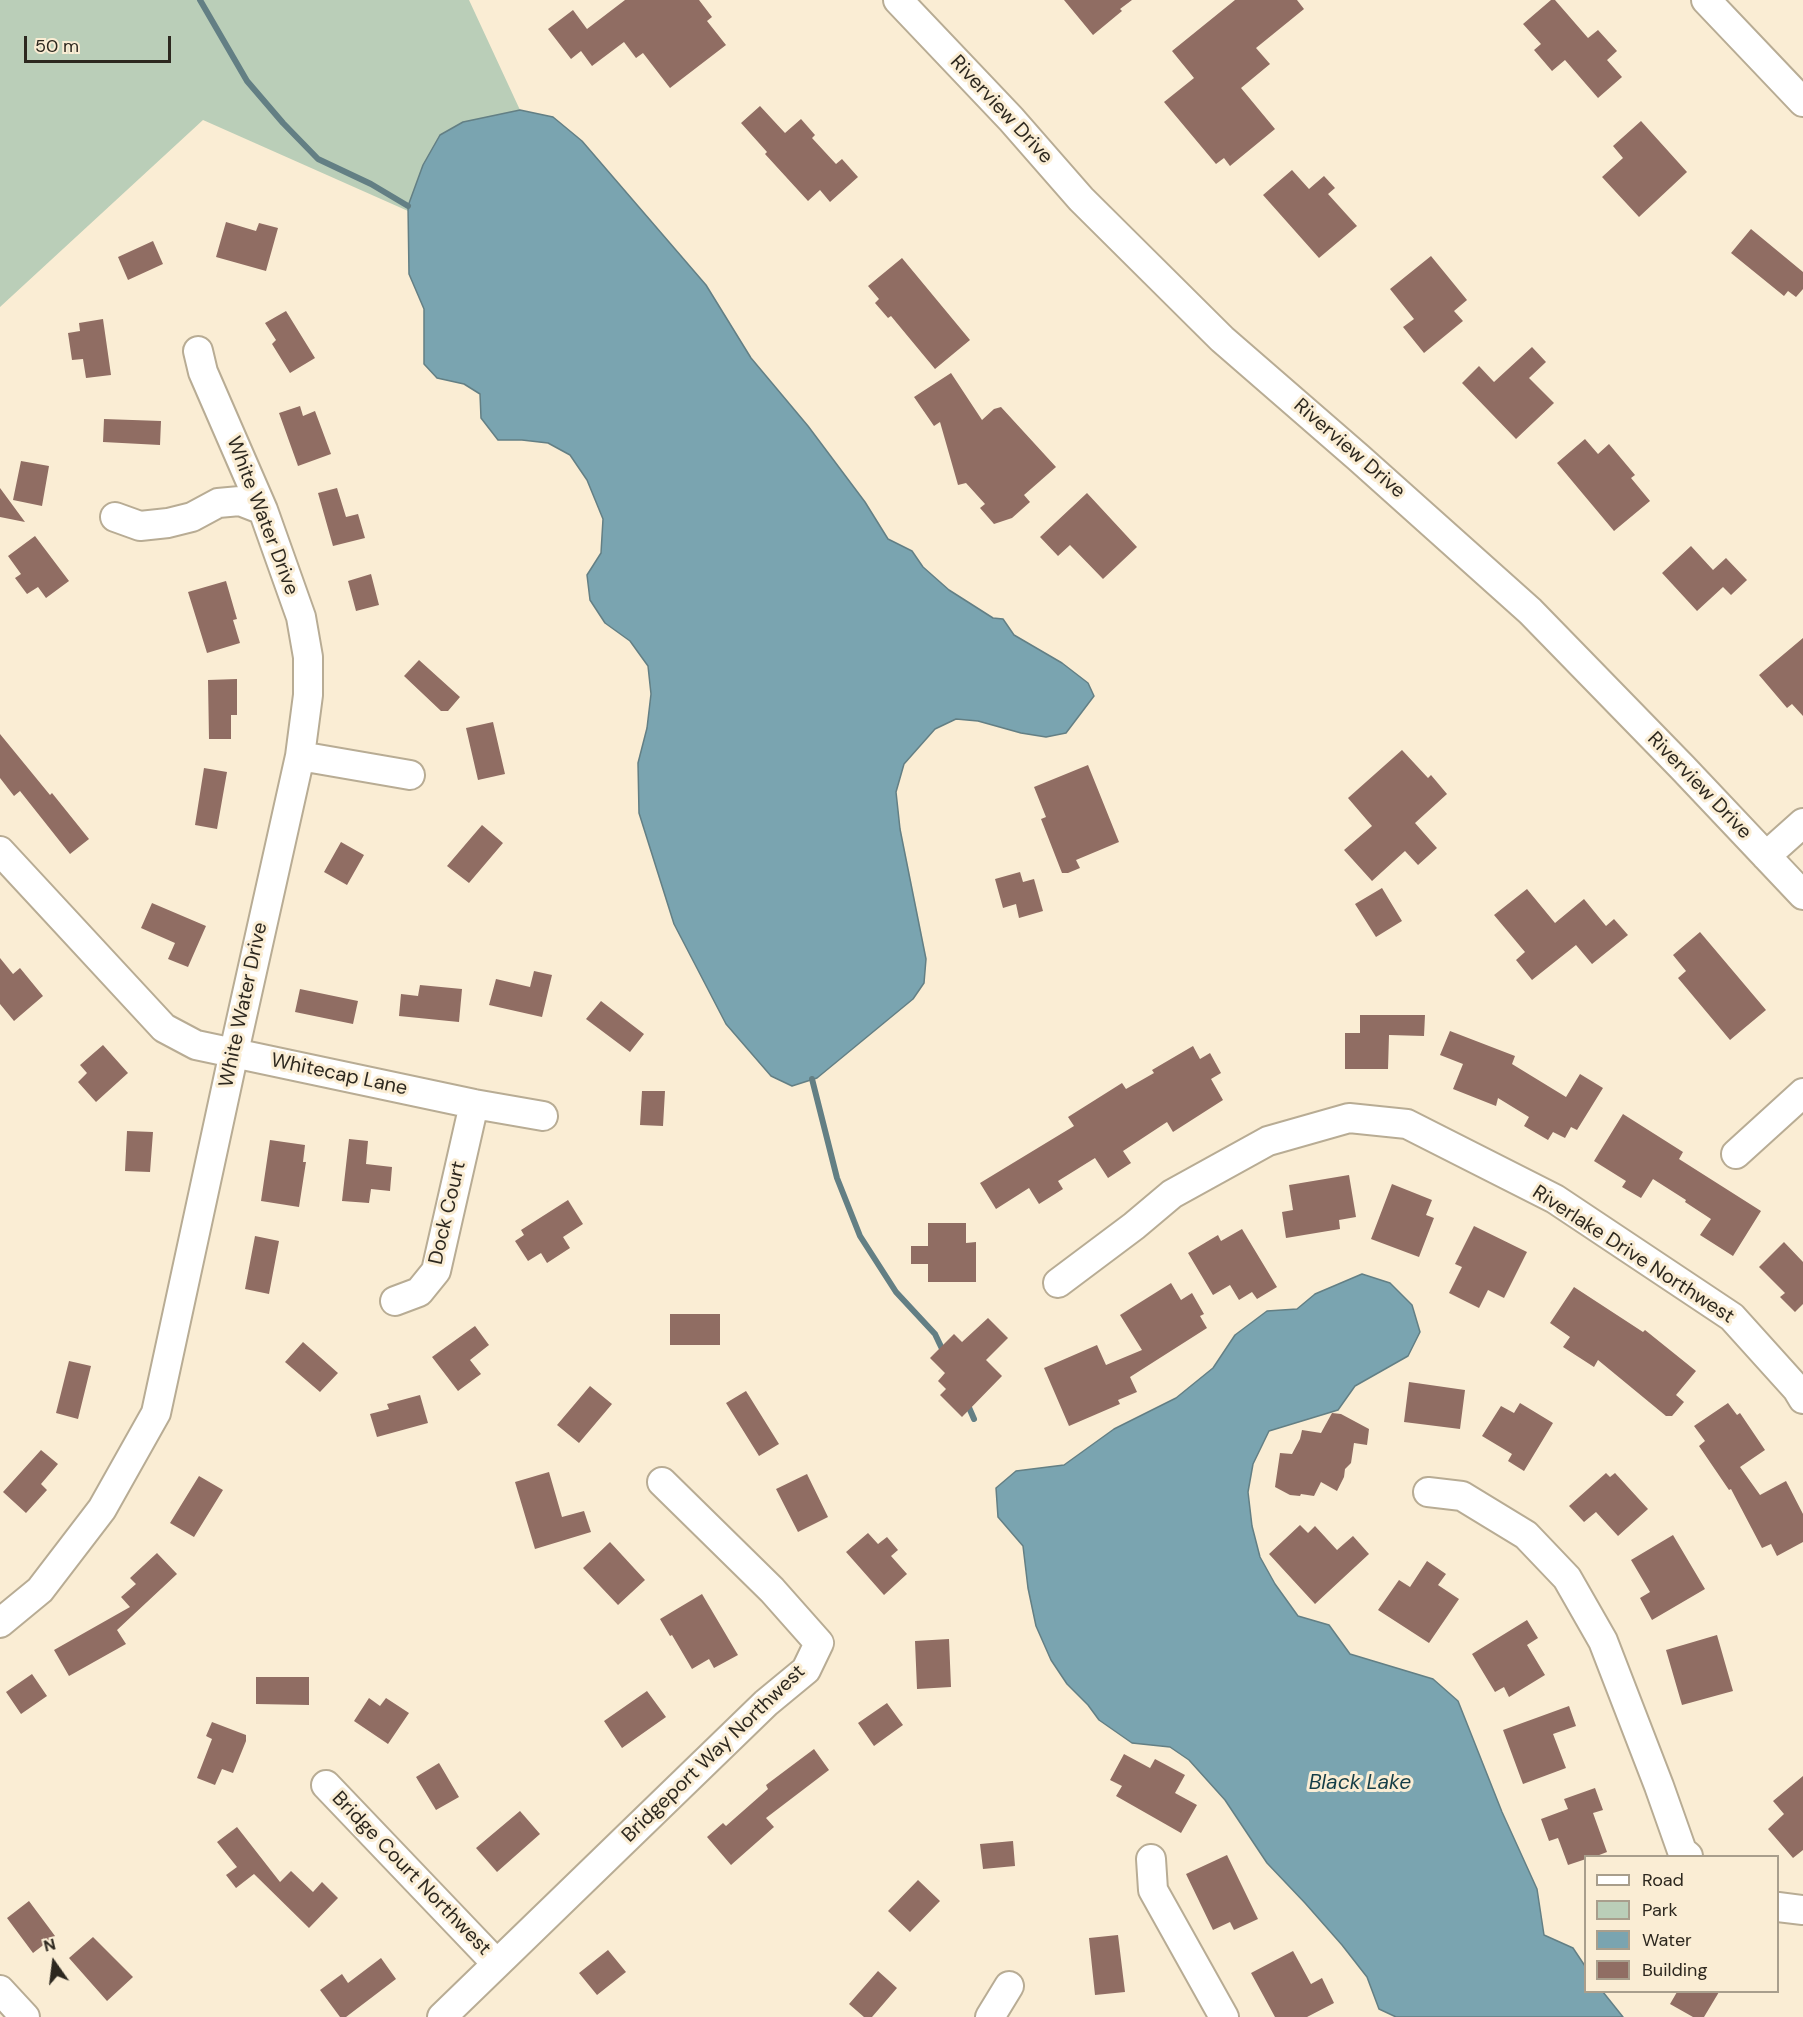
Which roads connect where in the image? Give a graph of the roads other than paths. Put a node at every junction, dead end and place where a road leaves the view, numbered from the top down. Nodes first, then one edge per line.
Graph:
1 (898, 0) edge
2 (1706, 0) edge
3 (1803, 102) edge
4 (198, 351) dead end
5 (264, 510) junction
6 (115, 517) dead end
7 (300, 756) junction
8 (411, 775) dead end
9 (1803, 823) edge
10 (0, 851) edge
11 (1766, 856) junction
12 (1803, 895) edge
13 (234, 1052) junction
14 (1803, 1093) edge
15 (474, 1104) junction
16 (543, 1116) dead end
17 (1736, 1154) dead end
18 (1058, 1283) dead end
19 (395, 1301) dead end
20 (1803, 1399) edge
21 (662, 1482) dead end
22 (1428, 1492) dead end
23 (0, 1623) edge
24 (326, 1785) dead end
25 (1686, 1855) edge
26 (1151, 1859) dead end
27 (1779, 1907) edge
28 (1803, 1910) edge
29 (496, 1963) junction
30 (1009, 1986) dead end
31 (0, 1990) edge
32 (25, 2017) edge
33 (442, 2017) edge
34 (990, 2017) edge
35 (1224, 2017) edge

1 - 11 street, Riverview Drive
2 - 3 street
4 - 5 street, White Water Drive
5 - 6 street
5 - 7 street, White Water Drive
7 - 8 street
7 - 13 street, White Water Drive
9 - 11 street
10 - 13 street, Whitecap Lane
11 - 12 street, Riverview Drive
13 - 15 street, Whitecap Lane
13 - 23 street, White Water Drive
14 - 17 street
15 - 16 street, Whitecap Lane
15 - 19 street, Dock Court
18 - 20 street, Riverlake Drive Northwest
21 - 29 street, Bridgeport Way Northwest
22 - 25 street
24 - 29 street, Bridge Court Northwest
26 - 35 street
27 - 28 street
29 - 33 street, Bridgeport Way Northwest
30 - 34 street
31 - 32 street

